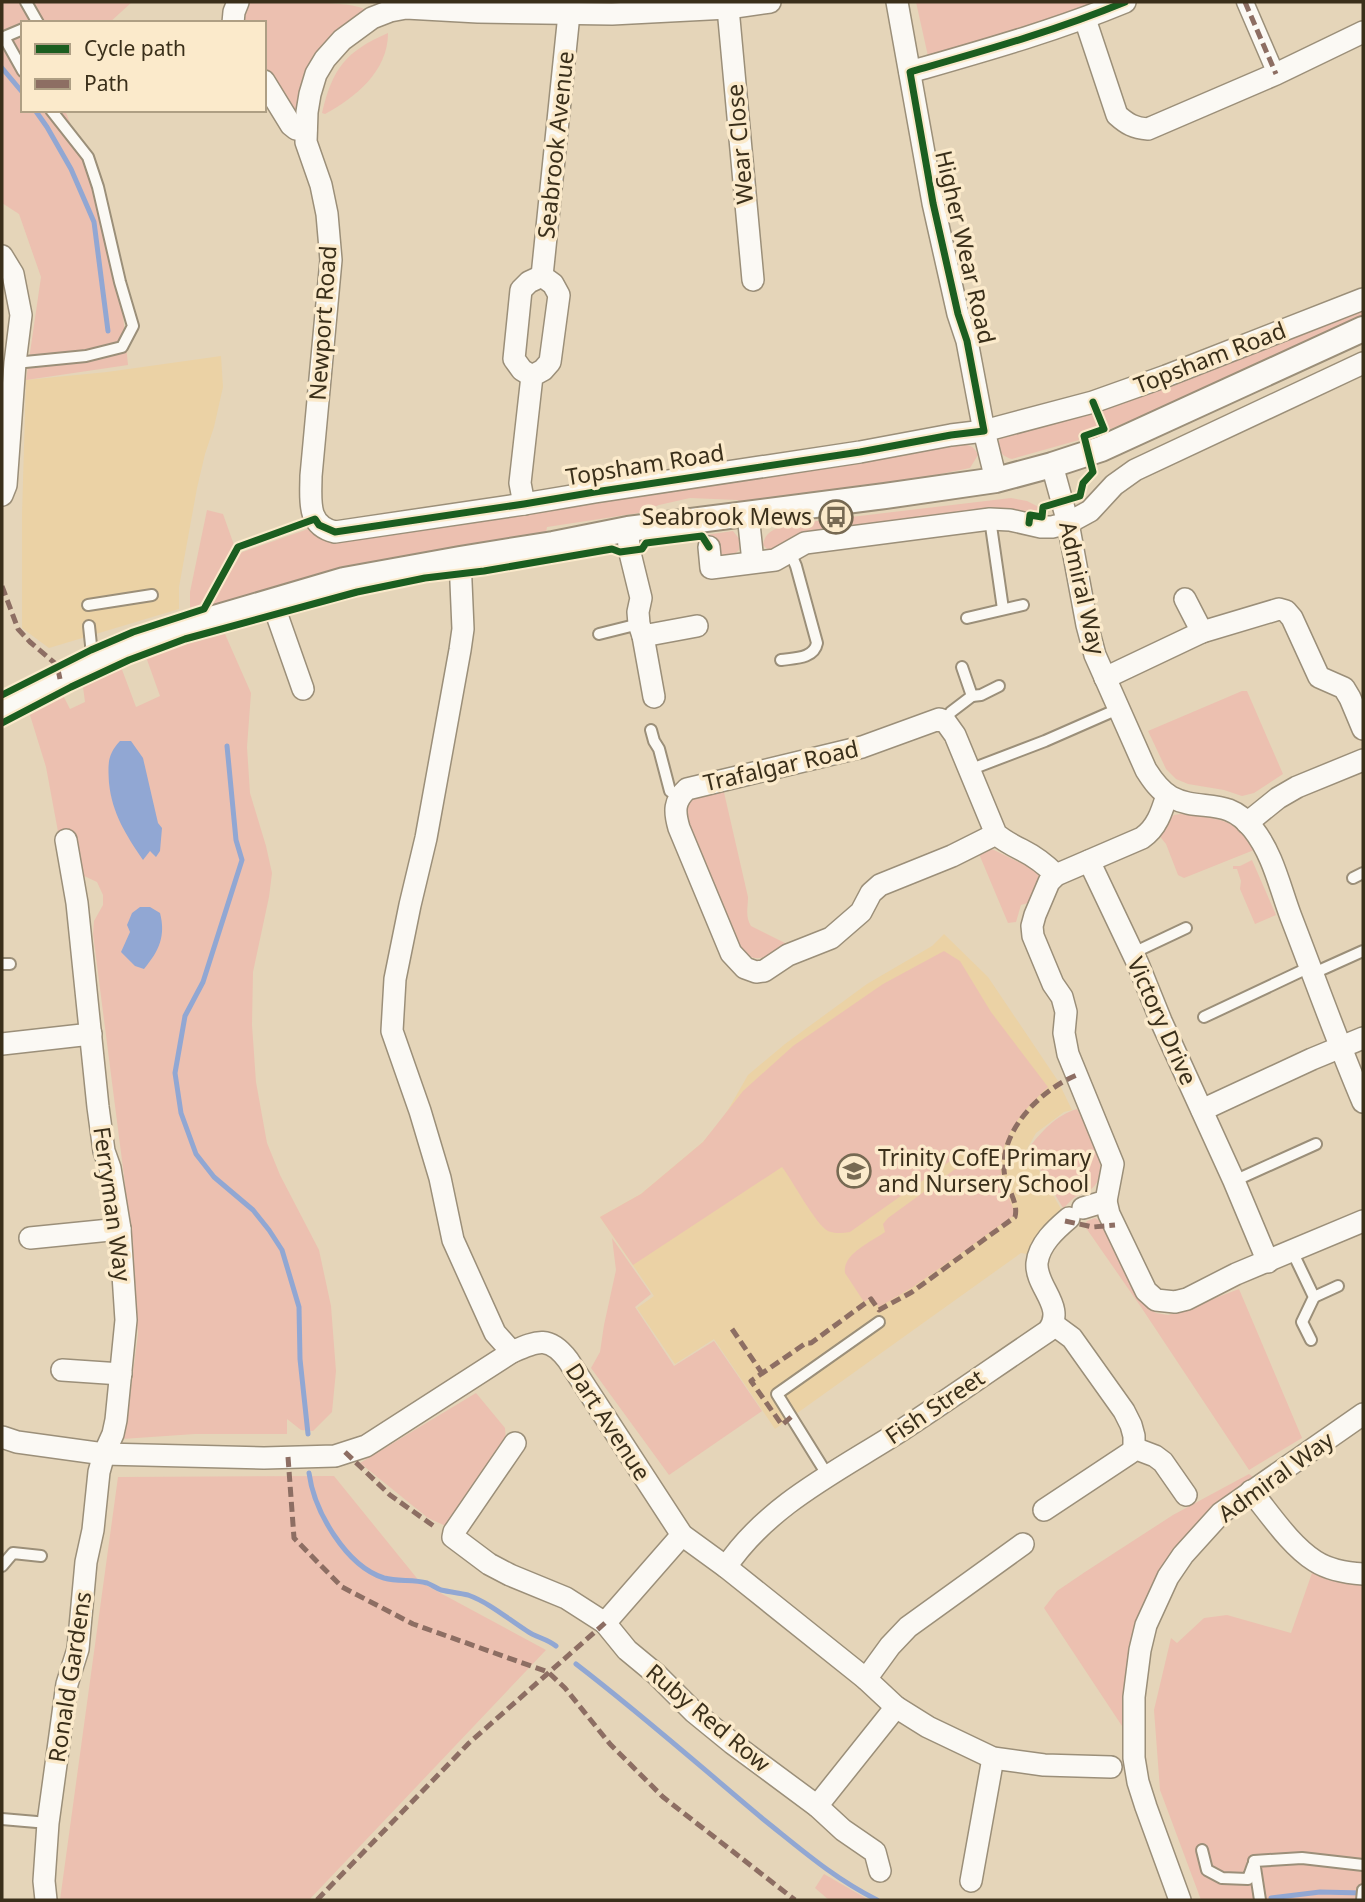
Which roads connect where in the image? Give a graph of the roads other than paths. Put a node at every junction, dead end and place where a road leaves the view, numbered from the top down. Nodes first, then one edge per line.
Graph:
1 (26, 2) edge
2 (238, 2) edge
3 (770, 2) edge
4 (897, 2) edge
5 (1125, 2) edge
6 (1245, 2) edge
7 (384, 6) edge
8 (612, 8) edge
9 (728, 8) junction
10 (569, 14) junction
11 (1085, 19) junction
12 (37, 21) edge
13 (233, 21) edge
14 (21, 30) edge
15 (1363, 32) edge
16 (3, 37) edge
17 (21, 68) edge
18 (910, 72) junction
19 (1276, 74) junction
20 (266, 84) edge
21 (53, 112) edge
22 (306, 130) junction
23 (2, 256) edge
24 (542, 276) junction
25 (753, 280) dead end
26 (1363, 299) edge
27 (1363, 330) edge
28 (15, 363) junction
29 (1363, 363) edge
30 (532, 376) junction
31 (984, 431) junction
32 (1052, 465) junction
33 (996, 480) junction
34 (2, 495) edge
35 (524, 504) junction
36 (748, 514) junction
37 (315, 519) joint
38 (990, 519) junction
39 (1068, 523) junction
40 (628, 529) junction
41 (709, 547) dead end
42 (790, 552) junction
43 (460, 559) junction
44 (753, 562) junction
45 (152, 595) dead end
46 (1185, 599) dead end
47 (272, 601) junction
48 (1023, 605) dead end
49 (88, 606) dead end
50 (1003, 609) junction
51 (967, 618) dead end
52 (89, 626) dead end
53 (696, 626) dead end
54 (641, 630) junction
55 (1202, 632) junction
56 (599, 634) dead end
57 (781, 660) dead end
58 (93, 664) junction
59 (962, 667) dead end
60 (1105, 678) junction
61 (999, 686) dead end
62 (303, 689) dead end
63 (972, 696) junction
64 (653, 697) dead end
65 (2, 708) edge
66 (1118, 709) junction
67 (945, 721) junction
68 (1363, 729) edge
69 (650, 730) dead end
70 (1363, 760) edge
71 (969, 770) junction
72 (1167, 795) junction
73 (679, 797) junction
74 (1247, 823) junction
75 (996, 834) junction
76 (66, 840) dead end
77 (1089, 861) junction
78 (1056, 876) junction
79 (1186, 928) dead end
80 (1363, 951) edge
81 (1133, 954) junction
82 (1312, 970) junction
83 (1204, 1017) dead end
84 (91, 1034) junction
85 (1363, 1038) edge
86 (2, 1044) edge
87 (1340, 1048) junction
88 (1363, 1102) edge
89 (1202, 1110) junction
90 (1316, 1144) dead end
91 (1234, 1181) junction
92 (1106, 1201) junction
93 (1363, 1221) edge
94 (120, 1229) junction
95 (30, 1238) dead end
96 (1292, 1251) junction
97 (1268, 1262) junction
98 (1338, 1286) dead end
99 (1314, 1297) junction
100 (879, 1322) dead end
101 (1054, 1324) junction
102 (1311, 1340) dead end
103 (512, 1352) junction
104 (62, 1370) dead end
105 (121, 1374) junction
106 (1363, 1414) edge
107 (2, 1437) edge
108 (515, 1443) dead end
109 (1134, 1448) junction
110 (104, 1454) junction
111 (828, 1476) junction
112 (1251, 1491) junction
113 (1186, 1495) dead end
114 (1044, 1510) dead end
115 (681, 1535) junction
116 (1023, 1544) dead end
117 (41, 1556) dead end
118 (2, 1566) edge
119 (726, 1567) junction
120 (1363, 1574) edge
121 (605, 1623) junction
122 (866, 1679) junction
123 (896, 1707) junction
124 (993, 1758) junction
125 (1111, 1768) dead end
126 (817, 1806) junction
127 (2, 1819) edge
128 (48, 1824) junction
129 (1202, 1850) dead end
130 (1254, 1861) junction
131 (1363, 1865) edge
132 (880, 1871) dead end
133 (971, 1881) dead end
134 (1363, 1890) edge
135 (46, 1900) edge
136 (1180, 1900) edge
137 (1260, 1900) edge
138 (1362, 1900) edge

1 - 12 lane
2 - 13 street
3 - 9 street, Newport Road
4 - 18 street, Higher Wear Road
5 - 11 street
6 - 19 street
7 - 10 street, Newport Road
7 - 22 street, Newport Road
8 - 9 street, Newport Road
8 - 10 street, Newport Road
9 - 25 street, Wear Close
10 - 24 street, Seabrook Avenue
11 - 18 street
11 - 19 street
14 - 16 lane
15 - 19 street
16 - 17 lane
18 - 31 street, Higher Wear Road
20 - 22 street
21 - 28 lane
22 - 37 street, Newport Road
23 - 28 street
24 - 30 street
24 - 30 street
26 - 31 street, Topsham Road
27 - 32 street, Topsham Road
28 - 34 street
29 - 39 street
30 - 35 street
31 - 33 street, Higher Wear Road
31 - 35 street, Topsham Road
32 - 33 street, Topsham Road
32 - 39 street, Admiral Way
33 - 36 street, Topsham Road
35 - 37 street, Topsham Road
36 - 40 street, Topsham Road
36 - 44 street
38 - 39 street
38 - 42 street
38 - 50 lane
39 - 60 street, Admiral Way
40 - 43 street, Topsham Road
40 - 54 street
41 - 44 street
42 - 44 street
42 - 57 lane
43 - 47 street, Topsham Road
43 - 103 street
45 - 49 lane
46 - 55 street
47 - 58 street, Topsham Road
47 - 62 street
48 - 50 lane
50 - 51 lane
52 - 58 lane
53 - 54 street
54 - 56 lane
54 - 64 street
55 - 60 street
55 - 68 street
58 - 65 street, Topsham Road
59 - 63 lane
60 - 66 street, Admiral Way
61 - 63 lane
63 - 67 lane
66 - 71 lane
66 - 72 street, Admiral Way
67 - 71 street
67 - 73 street, Trafalgar Road
69 - 73 lane
70 - 74 street
71 - 75 street
72 - 74 street
72 - 77 street
73 - 75 street, Trafalgar Road
74 - 82 street
75 - 78 street
76 - 84 street, Ferryman Way
77 - 78 street
77 - 81 street, Victory Drive
78 - 92 street
79 - 81 lane
80 - 82 lane
81 - 89 street, Victory Drive
82 - 83 lane
82 - 87 street
84 - 86 street
84 - 94 street, Ferryman Way
85 - 87 street
87 - 88 street
87 - 89 street
89 - 91 street, Victory Drive
90 - 91 lane
91 - 97 street, Victory Drive
92 - 97 street
92 - 101 street
93 - 96 street
94 - 95 street
94 - 105 street, Ferryman Way
96 - 97 street
96 - 99 lane
98 - 99 lane
99 - 102 lane
100 - 111 lane
101 - 109 street
101 - 111 street, Fish Street
103 - 110 street, Dart Avenue
103 - 115 street, Dart Avenue
104 - 105 street
105 - 110 street, Ferryman Way
106 - 112 street, Admiral Way
107 - 110 street, Dart Avenue
108 - 121 street, Ruby Red Row
109 - 113 street
109 - 114 street
110 - 128 street, Ronald Gardens
111 - 119 street, Fish Street
112 - 120 street
112 - 136 street, Admiral Way
115 - 119 street, Dart Avenue
115 - 121 street
116 - 122 street
117 - 118 lane
119 - 122 street, Dart Avenue
121 - 126 street, Ruby Red Row
122 - 123 street, Dart Avenue
123 - 124 street, Dart Avenue
123 - 126 street
124 - 125 street, Dart Avenue
124 - 133 street
126 - 132 street, Ruby Red Row
127 - 128 lane
128 - 135 street, Ronald Gardens
129 - 130 lane
130 - 131 lane
130 - 137 lane
134 - 138 lane

